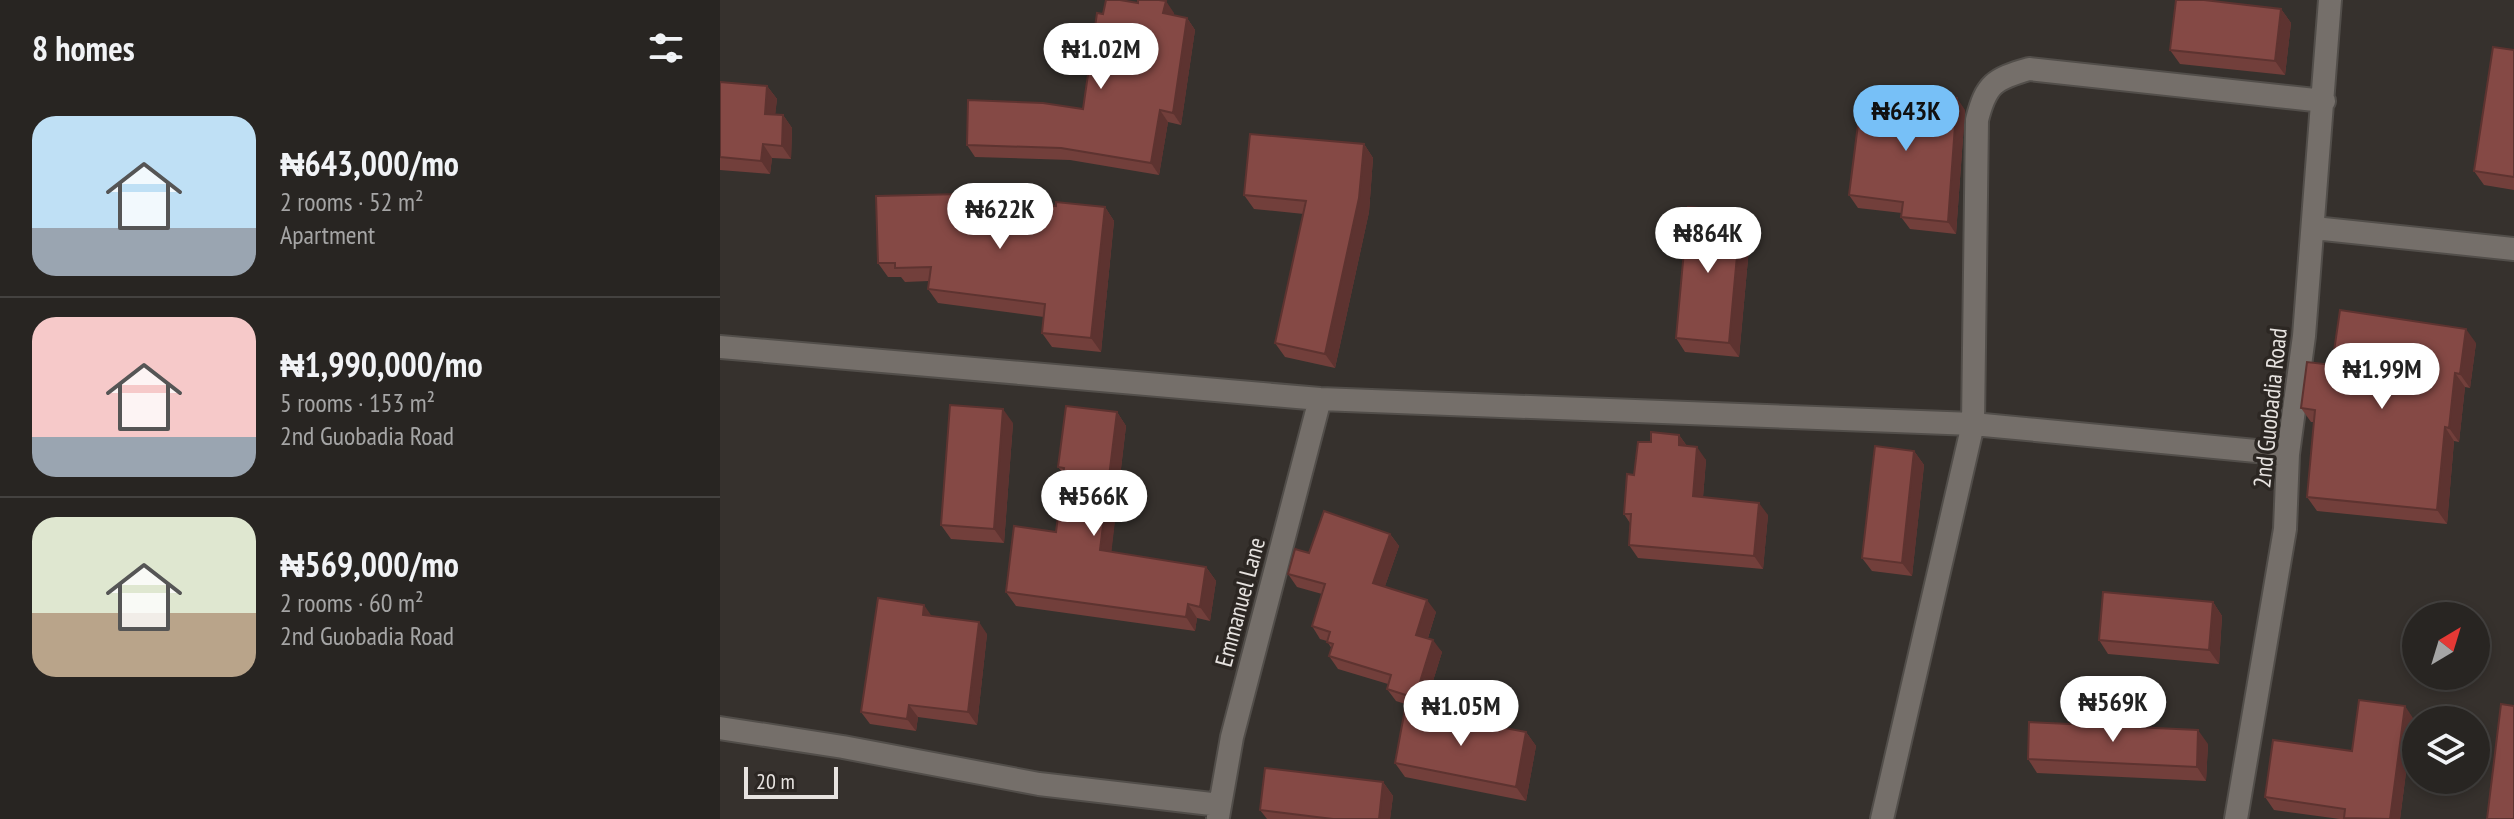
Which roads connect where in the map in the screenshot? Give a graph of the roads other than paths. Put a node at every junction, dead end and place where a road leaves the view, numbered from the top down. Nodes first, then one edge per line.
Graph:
1 (2330, 0) edge
2 (2324, 101) junction
3 (2314, 228) junction
4 (2514, 249) edge
5 (720, 347) edge
6 (1320, 399) junction
7 (1973, 424) junction
8 (2288, 454) junction
9 (720, 728) edge
10 (1219, 812) edge
11 (1882, 819) edge
12 (2236, 819) edge

1 - 2 street, 2nd Guobadia Road
2 - 3 street, 2nd Guobadia Road
2 - 7 street
3 - 4 street
3 - 8 street, 2nd Guobadia Road
5 - 6 street
6 - 7 street
6 - 10 street, Emmanuel Lane
7 - 8 street
7 - 11 street
8 - 12 street, 2nd Guobadia Road
9 - 10 street

